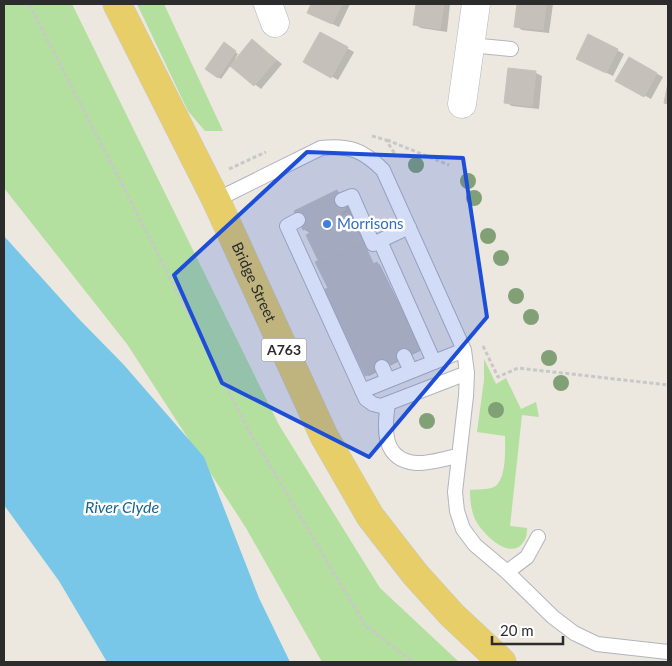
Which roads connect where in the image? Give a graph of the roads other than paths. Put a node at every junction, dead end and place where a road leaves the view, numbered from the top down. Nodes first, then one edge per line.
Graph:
1 (117, 4) edge
2 (476, 4) edge
3 (470, 45) junction
4 (511, 49) dead end
5 (462, 104) dead end
6 (216, 200) junction
7 (342, 200) dead end
8 (298, 220) dead end
9 (409, 227) junction
10 (373, 244) junction
11 (464, 350) junction
12 (404, 356) dead end
13 (434, 362) junction
14 (382, 367) dead end
15 (411, 371) junction
16 (467, 373) junction
17 (388, 380) junction
18 (362, 391) junction
19 (388, 404) junction
20 (459, 456) junction
21 (538, 537) dead end
22 (507, 572) junction
23 (668, 652) edge
24 (502, 662) edge

1 - 6 main road, Bridge Street / A763
2 - 3 street
3 - 4 lane
3 - 5 street
6 - 9 lane
6 - 24 main road, Bridge Street / A763
7 - 10 lane
8 - 18 lane
9 - 10 lane
9 - 11 lane
10 - 13 lane
11 - 13 lane
11 - 16 lane
12 - 15 lane
13 - 15 lane
14 - 17 lane
15 - 17 lane
16 - 19 lane
16 - 20 lane
17 - 18 lane
18 - 19 lane
19 - 20 lane
20 - 22 lane
21 - 22 lane
22 - 23 lane

